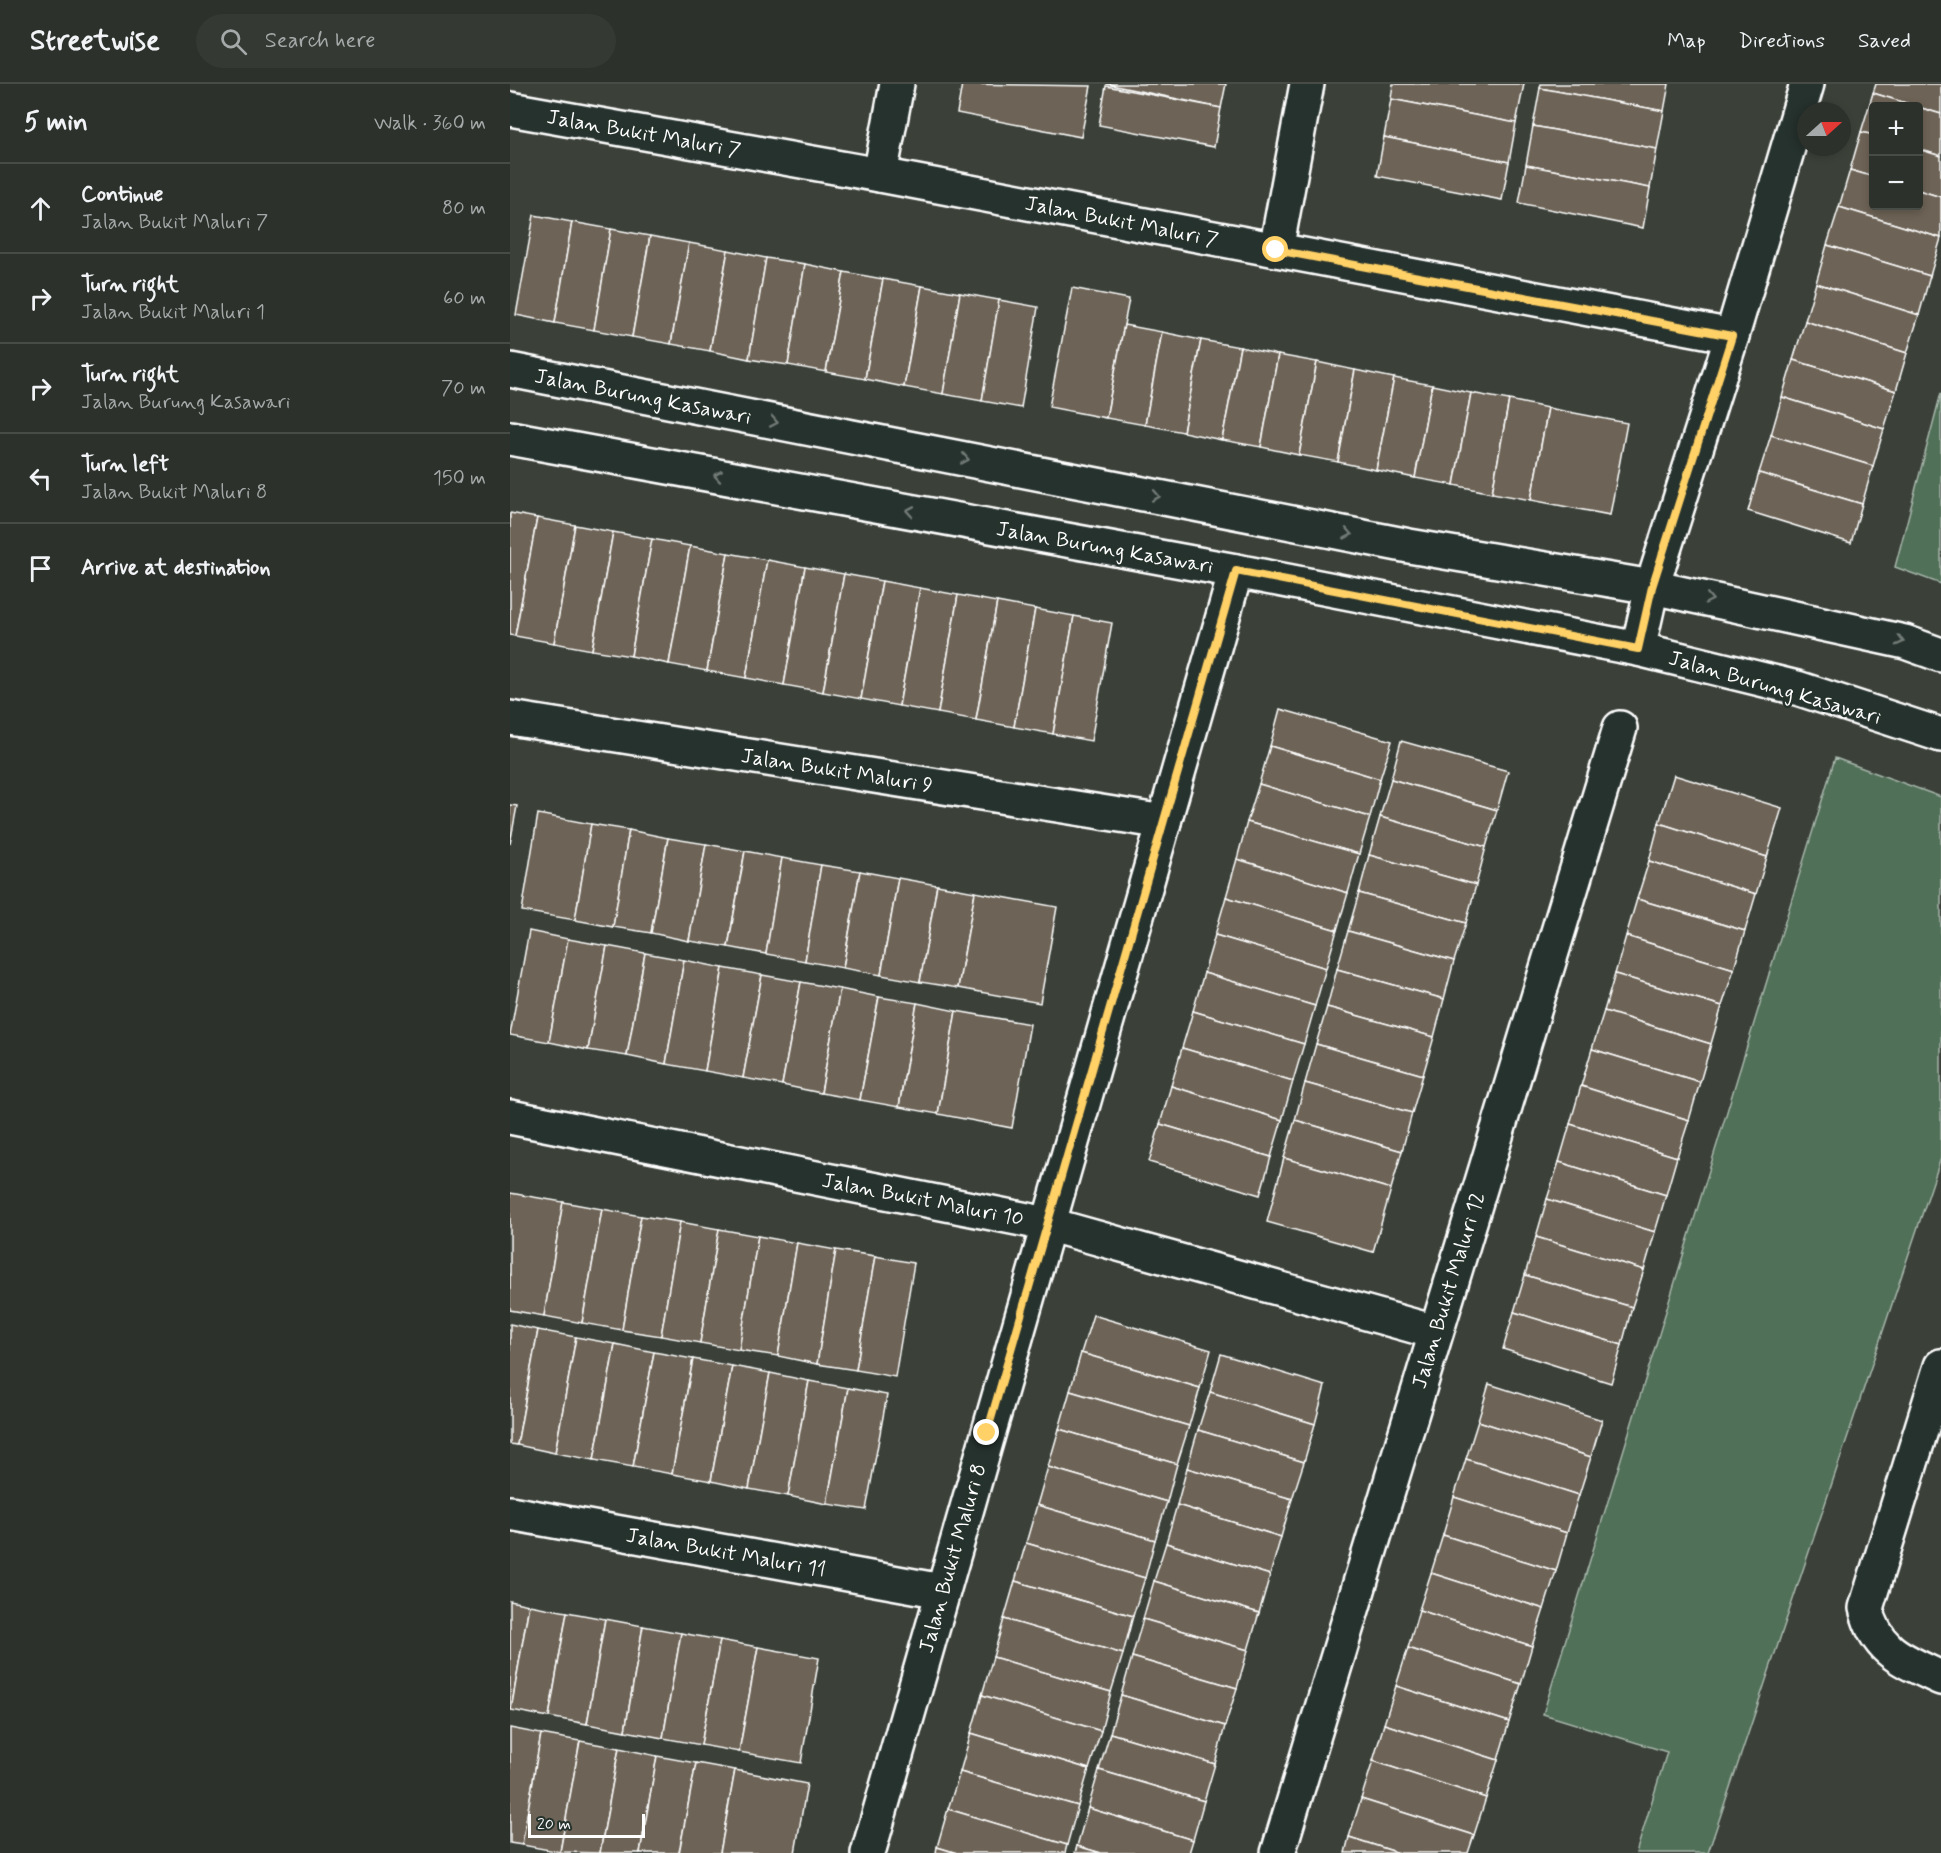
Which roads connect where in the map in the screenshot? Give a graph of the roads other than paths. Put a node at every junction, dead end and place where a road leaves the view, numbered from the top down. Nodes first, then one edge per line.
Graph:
1 (897, 84) edge
2 (1307, 84) edge
3 (1807, 84) edge
4 (510, 109) edge
5 (880, 175) junction
6 (1276, 250) junction
7 (1732, 336) junction
8 (510, 370) edge
9 (510, 438) edge
10 (1236, 571) junction
11 (1652, 587) junction
12 (1638, 649) junction
13 (1941, 655) edge
14 (510, 718) edge
15 (1620, 728) dead end
16 (1941, 735) edge
17 (1164, 822) junction
18 (510, 1117) edge
19 (1047, 1224) junction
20 (1435, 1332) junction
21 (1941, 1366) edge
22 (510, 1513) edge
23 (942, 1591) junction
24 (1941, 1678) edge
25 (868, 1853) edge
26 (1278, 1853) edge

1 - 5 street
2 - 6 street
3 - 7 street
4 - 5 street, Jalan Bukit Maluri 7
5 - 6 street, Jalan Bukit Maluri 7
6 - 7 street, Jalan Bukit Maluri 7
7 - 11 street
8 -> 11 street, Jalan Burung Kasawari
10 -> 9 street, Jalan Burung Kasawari
10 - 12 street, Jalan Burung Kasawari
10 - 17 street, Jalan Bukit Maluri 8
11 - 12 street
11 -> 13 street, Jalan Burung Kasawari
12 - 16 street, Jalan Burung Kasawari
14 - 17 street, Jalan Bukit Maluri 9
15 - 20 street, Jalan Bukit Maluri 12
17 - 19 street, Jalan Bukit Maluri 8
18 - 19 street, Jalan Bukit Maluri 10
19 - 20 street, Jalan Bukit Maluri 10
19 - 23 street, Jalan Bukit Maluri 8
20 - 26 street, Jalan Bukit Maluri 12
21 - 24 street
22 - 23 street, Jalan Bukit Maluri 11
23 - 25 street, Jalan Bukit Maluri 8

